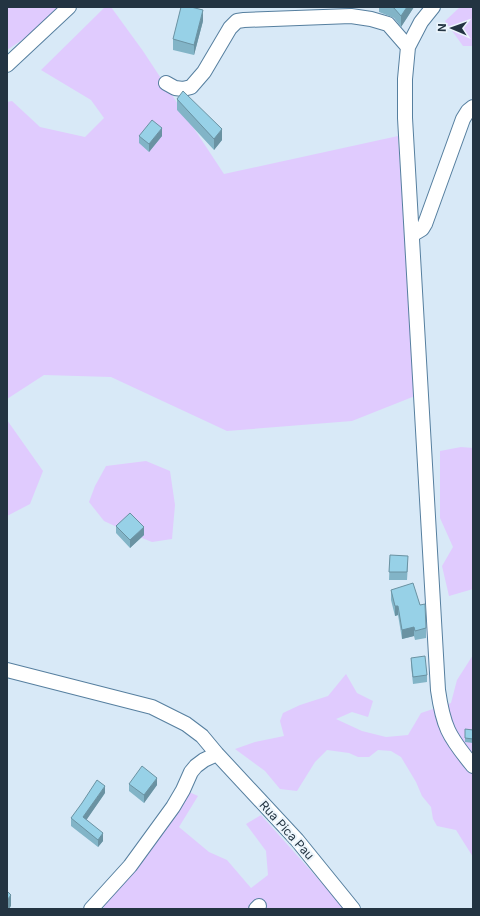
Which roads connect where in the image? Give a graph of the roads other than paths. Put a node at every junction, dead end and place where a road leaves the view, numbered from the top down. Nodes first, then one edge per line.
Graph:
1 (69, 7) edge
2 (433, 7) edge
3 (408, 47) junction
4 (7, 65) edge
5 (166, 83) dead end
6 (473, 107) edge
7 (412, 235) junction
8 (7, 670) edge
9 (217, 754) junction
10 (473, 766) edge
11 (92, 909) edge
12 (353, 909) edge

1 - 4 street
2 - 3 street
3 - 5 street
3 - 7 street
6 - 7 street
7 - 10 street
8 - 9 street, Rua Pica Pau
9 - 11 street
9 - 12 street, Rua Pica Pau

